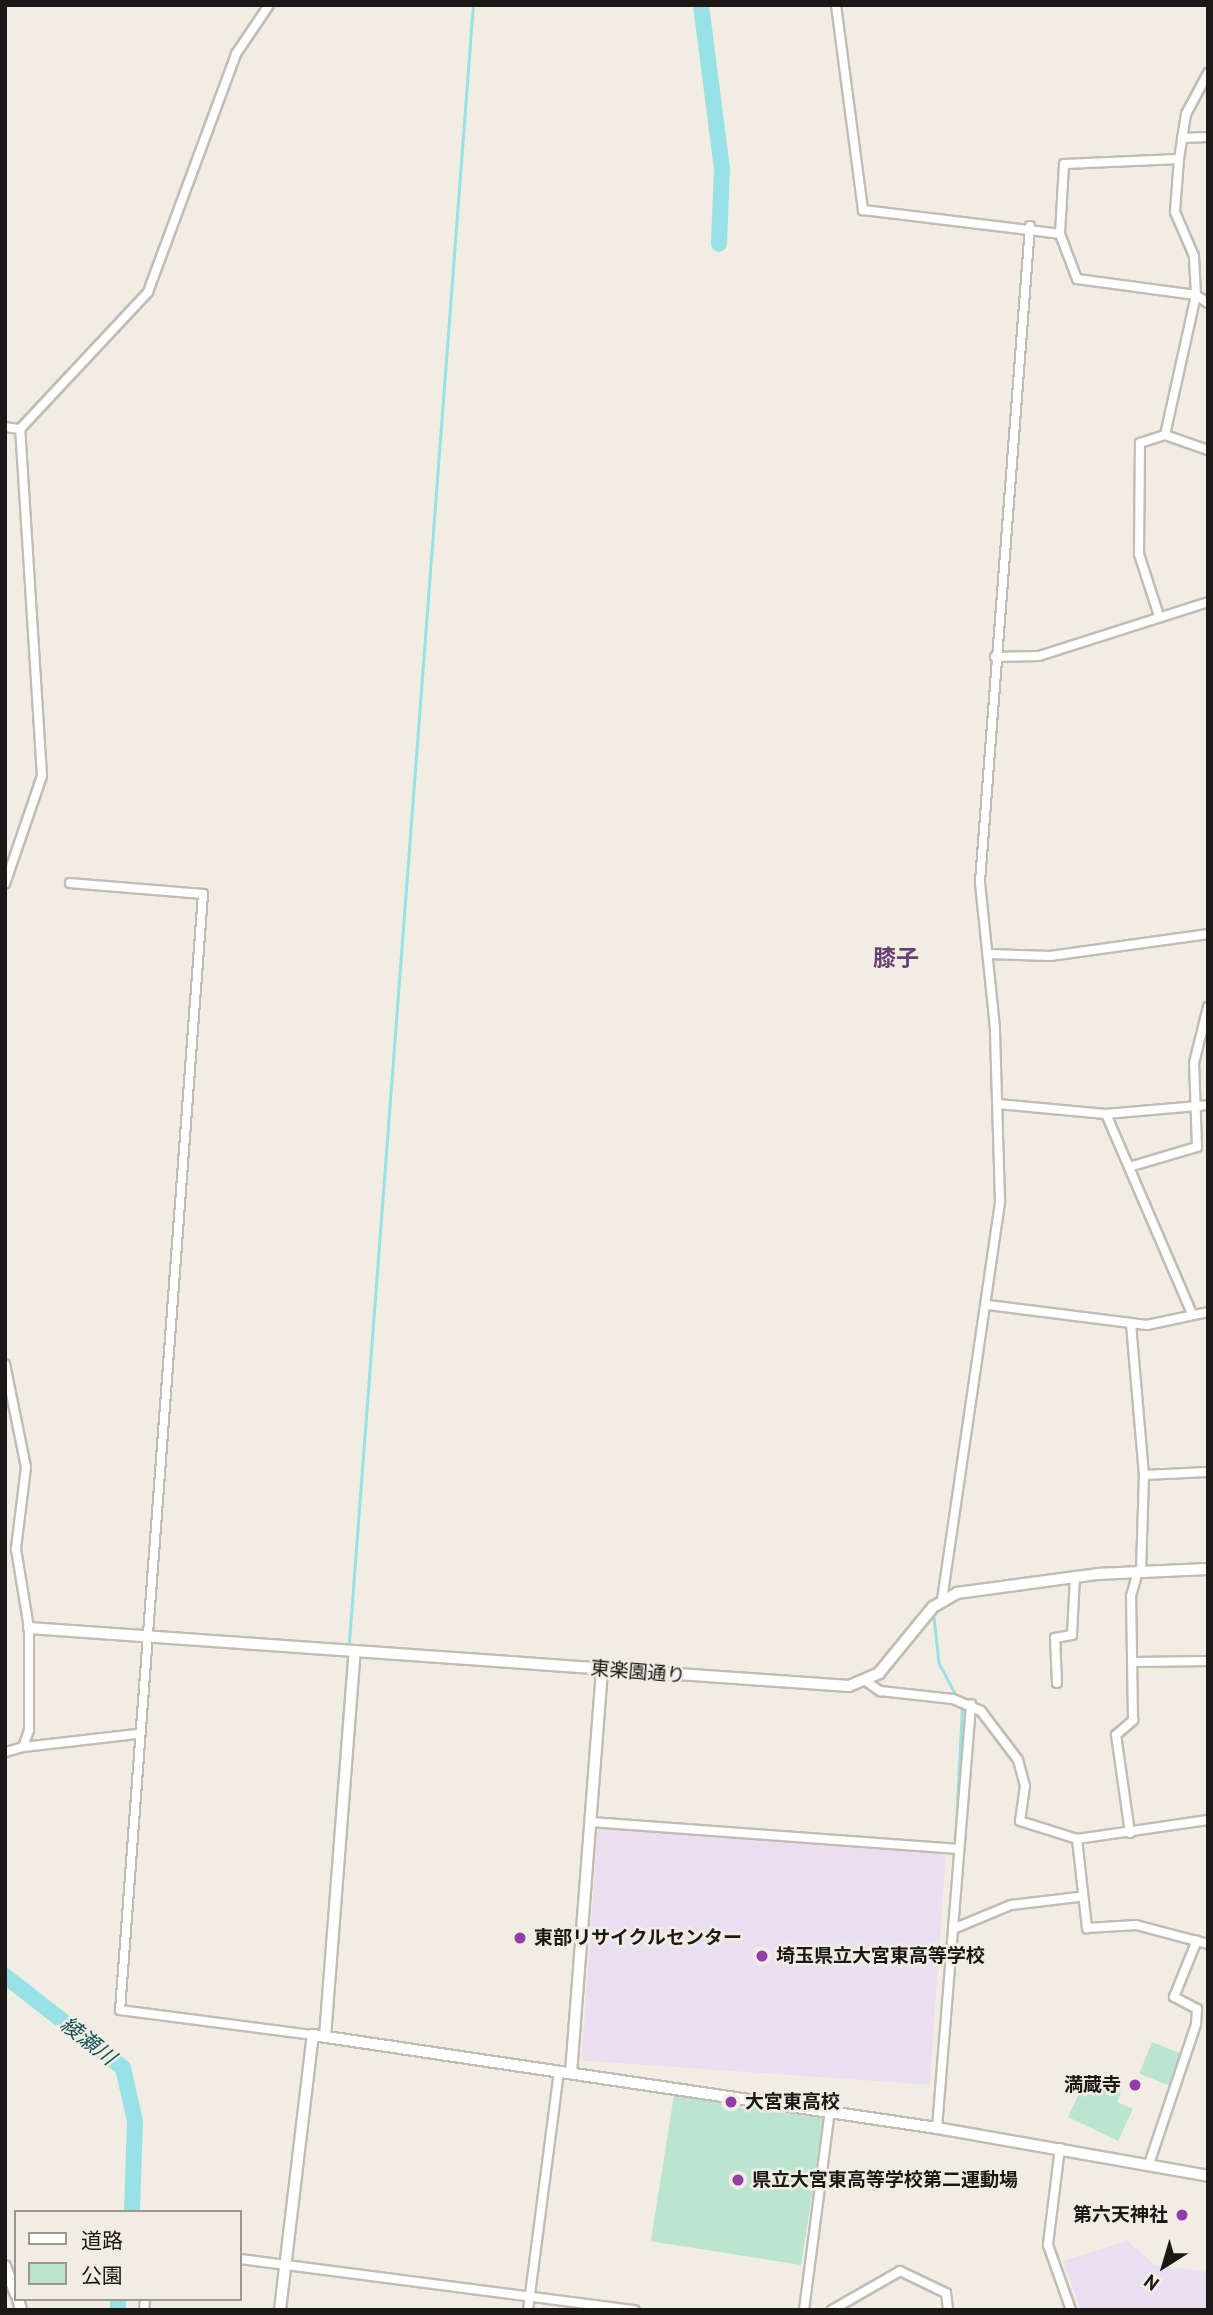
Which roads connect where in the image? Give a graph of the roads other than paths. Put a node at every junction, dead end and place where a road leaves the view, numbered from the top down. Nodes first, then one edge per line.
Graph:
1 (269, 5) edge
2 (836, 5) edge
3 (1208, 73) edge
4 (1208, 137) edge
5 (1182, 138) junction
6 (1179, 159) junction
7 (1030, 226) junction
8 (1060, 234) junction
9 (1196, 295) junction
10 (1208, 303) edge
11 (5, 427) edge
12 (20, 429) junction
13 (1165, 435) junction
14 (1208, 450) edge
15 (1208, 603) edge
16 (1159, 616) junction
17 (995, 657) junction
18 (5, 884) edge
19 (70, 884) dead end
20 (1208, 934) edge
21 (988, 954) junction
22 (1208, 1007) edge
23 (998, 1104) junction
24 (1203, 1104) edge
25 (1105, 1114) junction
26 (1129, 1167) junction
27 (988, 1305) junction
28 (1191, 1311) junction
29 (1208, 1312) edge
30 (1131, 1324) junction
31 (5, 1364) edge
32 (1208, 1472) edge
33 (1144, 1475) junction
34 (1208, 1569) edge
35 (1140, 1571) junction
36 (1075, 1576) junction
37 (942, 1600) junction
38 (29, 1629) junction
39 (148, 1636) junction
40 (355, 1651) junction
41 (1208, 1661) edge
42 (1136, 1662) junction
43 (602, 1669) junction
44 (867, 1682) junction
45 (1057, 1684) dead end
46 (971, 1704) junction
47 (137, 1734) junction
48 (23, 1746) junction
49 (5, 1752) edge
50 (1208, 1819) edge
51 (591, 1822) junction
52 (1130, 1833) junction
53 (1077, 1839) junction
54 (959, 1849) junction
55 (1080, 1896) junction
56 (953, 1929) junction
57 (1197, 1940) junction
58 (1207, 1943) edge
59 (313, 2035) junction
60 (325, 2037) junction
61 (559, 2071) junction
62 (571, 2073) junction
63 (830, 2112) junction
64 (937, 2128) junction
65 (1060, 2148) junction
66 (1149, 2164) junction
67 (1208, 2176) edge
68 (242, 2259) edge
69 (287, 2265) junction
70 (5, 2266) edge
71 (14, 2289) edge
72 (530, 2295) junction
73 (280, 2310) edge
74 (528, 2310) edge
75 (635, 2310) edge
76 (804, 2310) edge
77 (832, 2310) edge
78 (948, 2310) edge
79 (1071, 2310) edge

1 - 12 street
2 - 7 street
3 - 5 street
4 - 5 street
5 - 6 street
6 - 8 street
6 - 9 street
7 - 8 street
7 - 17 street
8 - 9 street
9 - 10 street
9 - 13 street
11 - 12 street
12 - 18 street
13 - 14 street
13 - 16 street
15 - 16 street
16 - 17 street
17 - 21 street
19 - 39 street
20 - 21 street
21 - 23 street
22 - 24 street
23 - 25 street
23 - 27 street
24 - 25 street
24 - 26 street
25 - 26 street
26 - 28 street
27 - 30 street
27 - 37 street
28 - 29 street
28 - 30 street
30 - 33 street
31 - 38 street
32 - 33 street
33 - 35 street
34 - 35 street
35 - 36 street
35 - 42 street
36 - 37 street
36 - 45 street
37 - 44 street
38 - 39 street, 東楽園通り
38 - 48 street
39 - 40 street, 東楽園通り
39 - 47 street
40 - 43 street, 東楽園通り
40 - 60 street
41 - 42 street
42 - 52 street
43 - 44 street, 東楽園通り
43 - 51 street
44 - 46 street
46 - 53 street
46 - 54 street
47 - 48 street
47 - 59 street
48 - 49 street
50 - 52 street
51 - 54 street
51 - 62 street
52 - 53 street
53 - 55 street
54 - 56 street
55 - 56 street
55 - 57 street
56 - 64 street
57 - 58 street
57 - 66 street
59 - 60 street
59 - 69 street
60 - 61 street
61 - 62 street
61 - 72 street
62 - 63 street
63 - 64 street
63 - 76 street
64 - 65 street
65 - 66 street
65 - 79 street
66 - 67 street
68 - 69 street
69 - 72 street
69 - 73 street
70 - 71 street
72 - 74 street
72 - 75 street
77 - 78 street

